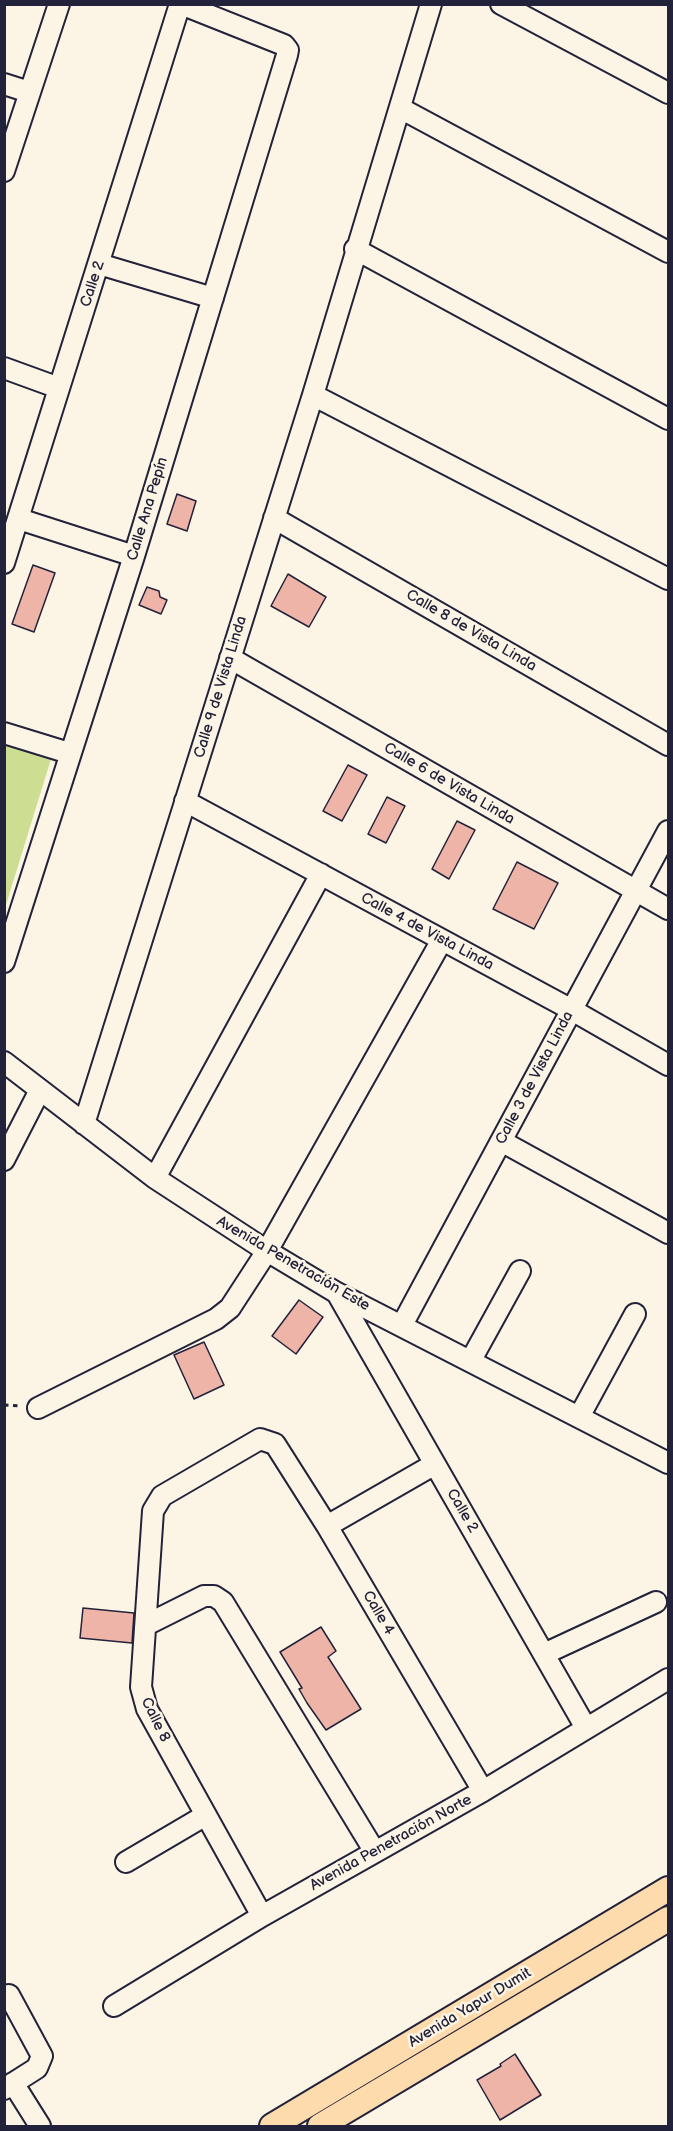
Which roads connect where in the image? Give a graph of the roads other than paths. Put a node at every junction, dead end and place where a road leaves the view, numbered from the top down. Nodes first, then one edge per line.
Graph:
1 (59, 4) edge
2 (181, 4) edge
3 (431, 4) edge
4 (501, 4) edge
5 (4, 84) edge
6 (666, 85) edge
7 (29, 92) junction
8 (400, 108) junction
9 (4, 171) edge
10 (356, 249) junction
11 (669, 252) edge
12 (99, 264) junction
13 (213, 298) junction
14 (4, 368) edge
15 (59, 388) junction
16 (314, 395) junction
17 (669, 419) edge
18 (274, 518) junction
19 (19, 519) junction
20 (134, 556) junction
21 (4, 563) edge
22 (669, 579) edge
23 (230, 658) junction
24 (4, 733) edge
25 (669, 745) edge
26 (69, 753) junction
27 (185, 801) junction
28 (669, 831) edge
29 (321, 874) junction
30 (636, 891) junction
31 (669, 909) edge
32 (442, 939) junction
33 (4, 962) edge
34 (572, 1010) junction
35 (4, 1062) edge
36 (669, 1065) edge
37 (39, 1090) junction
38 (84, 1124) junction
39 (501, 1141) junction
40 (4, 1160) edge
41 (155, 1179) junction
42 (669, 1233) edge
43 (267, 1251) junction
44 (520, 1271) dead end
45 (337, 1293) junction
46 (635, 1314) dead end
47 (402, 1325) junction
48 (471, 1360) junction
49 (38, 1408) dead end
50 (579, 1417) junction
51 (268, 1440) joint
52 (669, 1463) edge
53 (435, 1464) junction
54 (327, 1526) junction
55 (656, 1602) dead end
56 (146, 1625) junction
57 (544, 1654) junction
58 (669, 1679) edge
59 (586, 1728) junction
60 (483, 1791) junction
61 (206, 1815) junction
62 (375, 1852) junction
63 (126, 1862) dead end
64 (669, 1889) edge
65 (262, 1916) junction
66 (669, 1919) edge
67 (9, 1995) dead end
68 (114, 2007) dead end
69 (9, 2086) edge
70 (40, 2127) edge
71 (272, 2127) edge
72 (320, 2127) edge

1 - 7 street
2 - 12 street, Calle 2
2 - 13 street, Calle Ana Pepín
3 - 8 street, Calle 9 de Vista Linda
4 - 6 street
5 - 7 street
7 - 9 street
8 - 10 street, Calle 9 de Vista Linda
8 - 11 street
10 - 16 street, Calle 9 de Vista Linda
10 - 17 street
12 - 13 street
12 - 15 street, Calle 2
13 - 20 street, Calle Ana Pepín
14 - 15 street
15 - 19 street, Calle 2
16 - 18 street, Calle 9 de Vista Linda
16 - 22 street
18 - 23 street, Calle 9 de Vista Linda
18 - 25 street, Calle 8 de Vista Linda
19 - 20 street
19 - 21 street, Calle 2
20 - 26 street, Calle Ana Pepín
23 - 27 street, Calle 9 de Vista Linda
23 - 30 street, Calle 6 de Vista Linda
24 - 26 street
26 - 33 street, Calle Ana Pepín
27 - 29 street, Calle 4 de Vista Linda
27 - 38 street, Calle 9 de Vista Linda
28 - 30 street, Calle 3 de Vista Linda
29 - 32 street, Calle 4 de Vista Linda
29 - 41 street
30 - 31 street, Calle 6 de Vista Linda
30 - 34 street, Calle 3 de Vista Linda
32 - 34 street, Calle 4 de Vista Linda
32 - 43 street
34 - 36 street, Calle 4 de Vista Linda
34 - 39 street, Calle 3 de Vista Linda
35 - 37 street, Avenida Penetración Este
37 - 38 street, Avenida Penetración Este
37 - 40 street
38 - 41 street, Avenida Penetración Este
39 - 42 street
39 - 47 street, Calle 3 de Vista Linda
41 - 43 street, Avenida Penetración Este
43 - 45 street, Avenida Penetración Este
43 - 49 street
44 - 48 street
45 - 47 street, Avenida Penetración Este
45 - 53 street, Calle 2
46 - 50 street
47 - 48 street, Avenida Penetración Este
48 - 50 street, Avenida Penetración Este
50 - 52 street, Avenida Penetración Este
51 - 54 street, Calle 4
51 - 56 street, Calle 8
53 - 54 street
53 - 57 street, Calle 2
54 - 60 street, Calle 4
55 - 57 street
56 - 61 street, Calle 8
56 - 62 street
57 - 59 street, Calle 2
58 - 59 street, Avenida Penetración Norte
59 - 60 street, Avenida Penetración Norte
60 - 62 street, Avenida Penetración Norte
61 - 63 street
61 - 65 street, Calle 8
62 - 65 street, Avenida Penetración Norte
64 - 71 main road, Avenida Yapur Dumit
65 - 68 street, Avenida Penetración Norte
66 - 72 main road, Avenida Yapur Dumit
67 - 69 street
69 - 70 street

